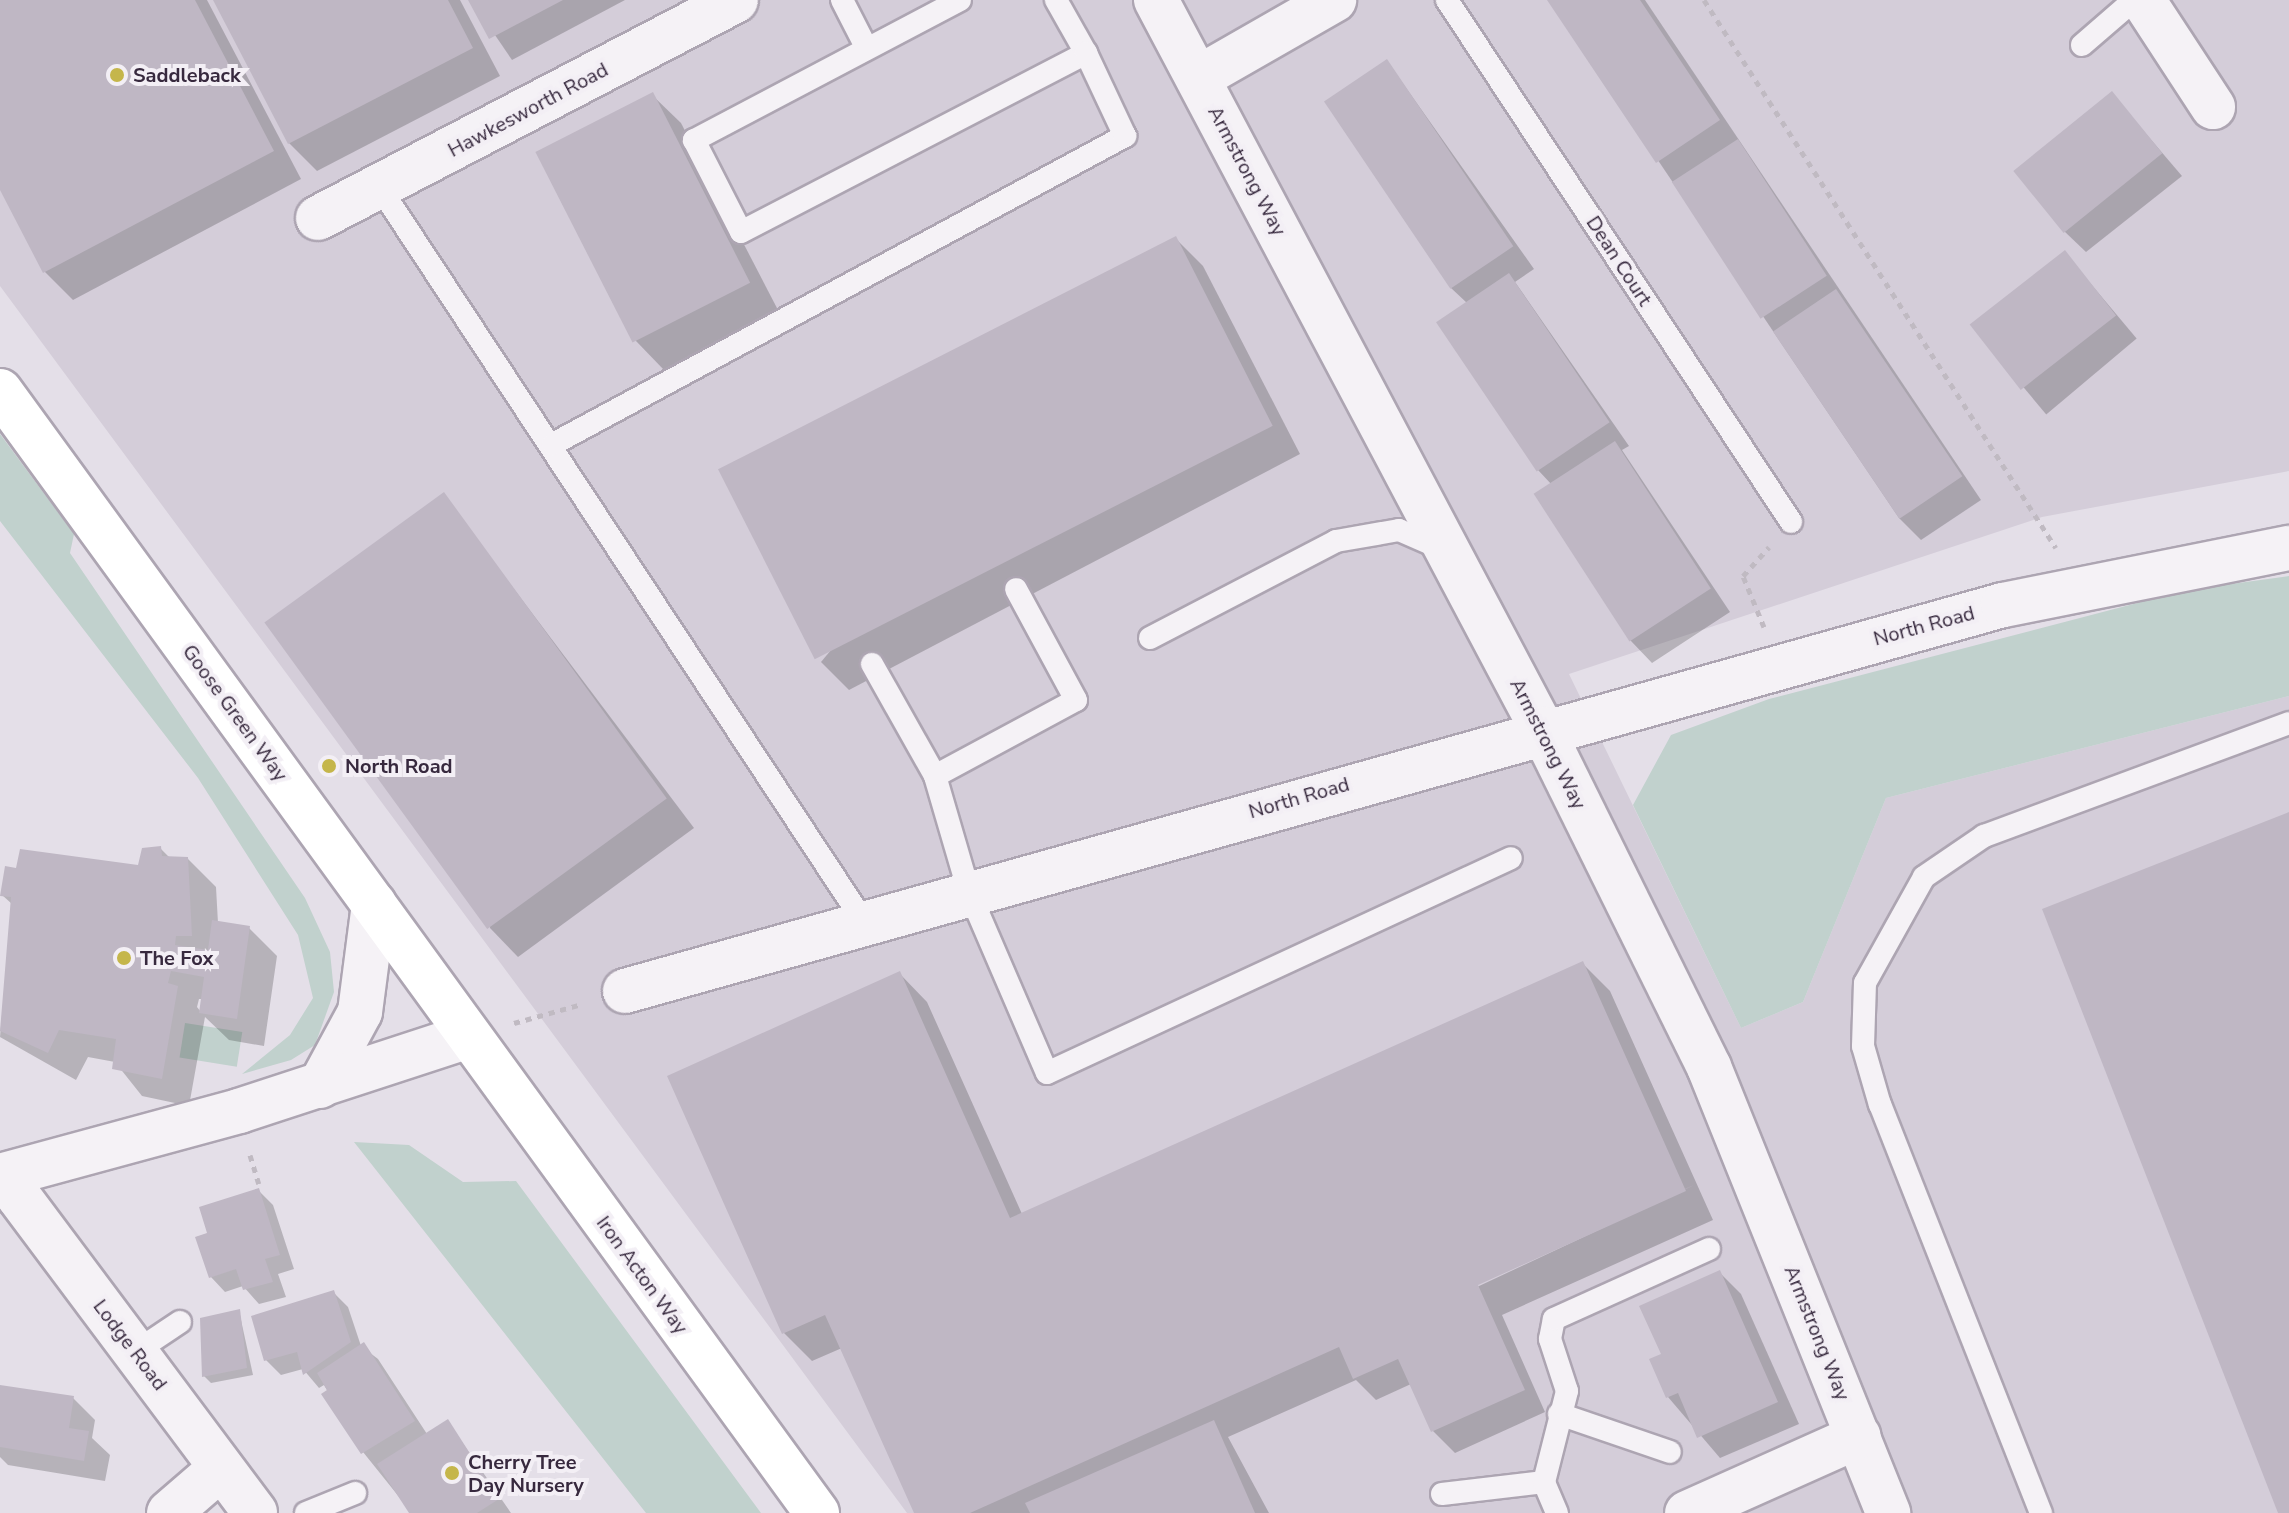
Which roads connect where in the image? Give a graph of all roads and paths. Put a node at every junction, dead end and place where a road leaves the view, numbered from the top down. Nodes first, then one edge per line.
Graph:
1 (736, 0) edge
2 (842, 0) edge
3 (960, 0) edge
4 (1056, 0) edge
5 (1156, 0) edge
6 (1334, 0) edge
7 (1447, 0) edge
8 (1704, 0) edge
9 (2134, 0) edge
10 (2143, 0) edge
11 (2082, 45) dead end
12 (866, 47) junction
13 (1086, 53) junction
14 (1198, 78) junction
15 (2213, 107) dead end
16 (380, 188) junction
17 (318, 218) dead end
18 (0, 391) edge
19 (553, 444) junction
20 (1791, 522) joint
21 (2289, 548) edge
22 (1448, 551) junction
23 (2075, 588) junction
24 (1016, 589) dead end
25 (1150, 638) dead end
26 (872, 664) dead end
27 (1780, 665) junction
28 (2289, 723) edge
29 (1542, 729) junction
30 (935, 776) junction
31 (1511, 858) dead end
32 (969, 892) junction
33 (374, 904) junction
34 (864, 922) junction
35 (625, 991) joint
36 (466, 1037) junction
37 (320, 1086) junction
38 (6, 1175) edge
39 (1709, 1249) dead end
40 (180, 1322) dead end
41 (135, 1352) junction
42 (1559, 1414) junction
43 (1859, 1436) junction
44 (1670, 1452) dead end
45 (221, 1468) junction
46 (1544, 1482) junction
47 (355, 1493) dead end
48 (1442, 1494) dead end
49 (169, 1513) edge
50 (255, 1513) edge
51 (306, 1513) edge
52 (817, 1513) edge
53 (1557, 1513) edge
54 (1687, 1513) edge
55 (1888, 1513) edge
56 (2041, 1513) edge

1 - 16 street, Hawkesworth Road
2 - 12 lane
3 - 12 lane
4 - 13 lane
5 - 14 street, Armstrong Way
6 - 14 street
7 - 20 lane, Dean Court
8 - 23 path
9 - 11 lane
10 - 15 street
12 - 13 lane
13 - 19 lane
14 - 22 street, Armstrong Way
16 - 17 street, Hawkesworth Road
16 - 19 lane
18 - 33 main road, Goose Green Way
19 - 34 lane
20 - 27 path
21 - 23 street, North Road
22 - 25 lane
22 - 29 street, Armstrong Way
23 - 27 street, North Road
24 - 30 lane
26 - 30 lane
27 - 29 street, North Road
28 - 56 lane
29 - 32 street, North Road
29 - 43 street, Armstrong Way
30 - 32 lane
31 - 32 lane
32 - 34 street, North Road
33 - 36 main road, Goose Green Way
33 - 37 street
34 - 35 street, North Road
35 - 36 path
36 - 37 street
36 - 52 main road, Iron Acton Way
37 - 38 street
38 - 41 street, Lodge Road
39 - 42 lane
40 - 41 lane
41 - 45 street, Lodge Road
42 - 44 lane
42 - 46 lane
43 - 54 street
43 - 55 street, Armstrong Way
45 - 49 street
45 - 50 street, Lodge Road
46 - 48 lane
46 - 53 lane
47 - 51 lane

